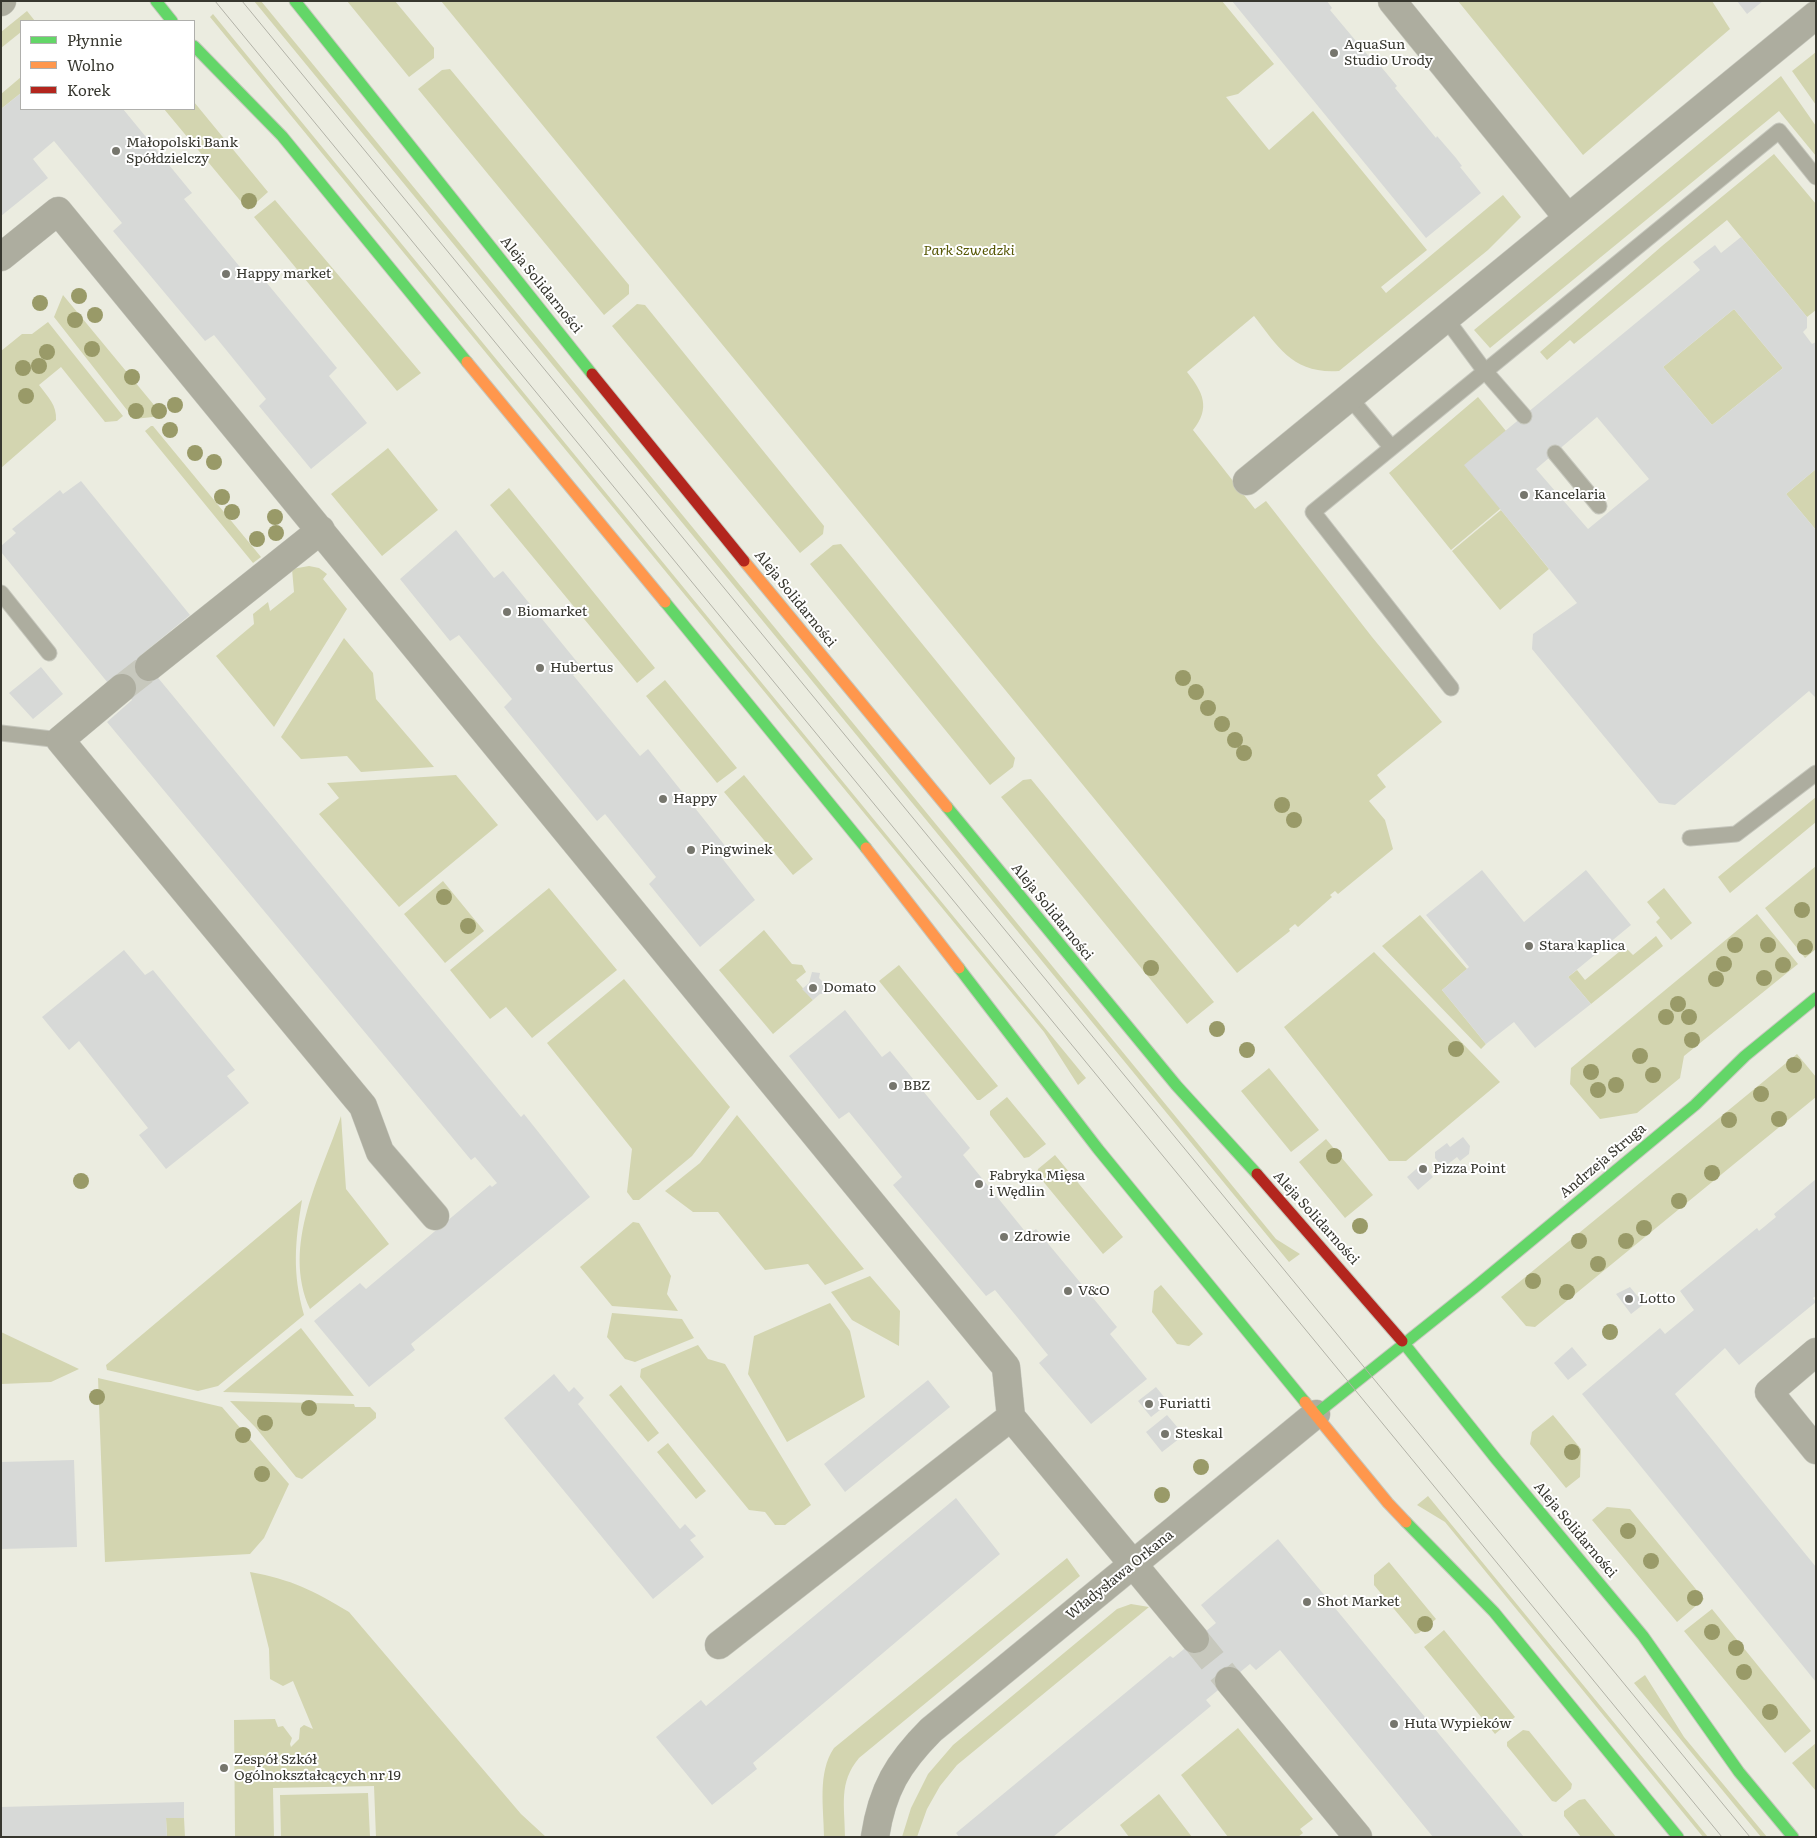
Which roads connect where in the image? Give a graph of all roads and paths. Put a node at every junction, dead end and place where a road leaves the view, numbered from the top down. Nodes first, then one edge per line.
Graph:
1 (156, 1) edge
2 (294, 1) edge
3 (1392, 1) edge
4 (1816, 15) edge
5 (171, 20) edge
6 (195, 47) edge
7 (1816, 177) edge
8 (1568, 218) junction
9 (1, 257) edge
10 (1447, 320) junction
11 (1484, 370) junction
12 (1350, 398) junction
13 (1524, 416) dead end
14 (1391, 447) junction
15 (1555, 453) dead end
16 (1248, 481) dead end
17 (1599, 506) dead end
18 (321, 530) junction
19 (1, 593) edge
20 (50, 653) dead end
21 (149, 667) tunnel mouth
22 (122, 688) tunnel mouth
23 (1451, 688) dead end
24 (1, 734) edge
25 (60, 740) junction
26 (1816, 773) edge
27 (1690, 838) dead end
28 (1816, 998) edge
29 (435, 1216) dead end
30 (1404, 1343) junction
31 (1816, 1352) edge
32 (1316, 1414) junction
33 (1011, 1417) junction
34 (1816, 1450) edge
35 (1133, 1565) junction
36 (1195, 1639) tunnel mouth
37 (719, 1645) dead end
38 (1229, 1681) tunnel mouth
39 (875, 1837) edge
40 (1358, 1837) edge
41 (1678, 1837) edge
42 (1792, 1837) edge

1 - 5 street
2 - 30 street, Aleja Solidarności
3 - 8 street
4 - 8 street
6 - 32 street
7 - 11 lane
8 - 10 street
9 - 18 street
10 - 11 lane
10 - 12 street
11 - 13 lane
11 - 14 lane
12 - 14 lane
12 - 16 street
14 - 23 lane
15 - 17 lane
18 - 21 street
18 - 33 street
19 - 20 lane
22 - 25 street
24 - 25 lane
25 - 29 street
26 - 27 lane
28 - 30 street, Andrzeja Struga
30 - 32 street, Władysława Orkana
30 - 42 street, Aleja Solidarności
31 - 34 street
32 - 35 street, Władysława Orkana
32 - 41 street
33 - 35 street
33 - 37 street
35 - 36 street
35 - 39 street, Władysława Orkana
38 - 40 street

